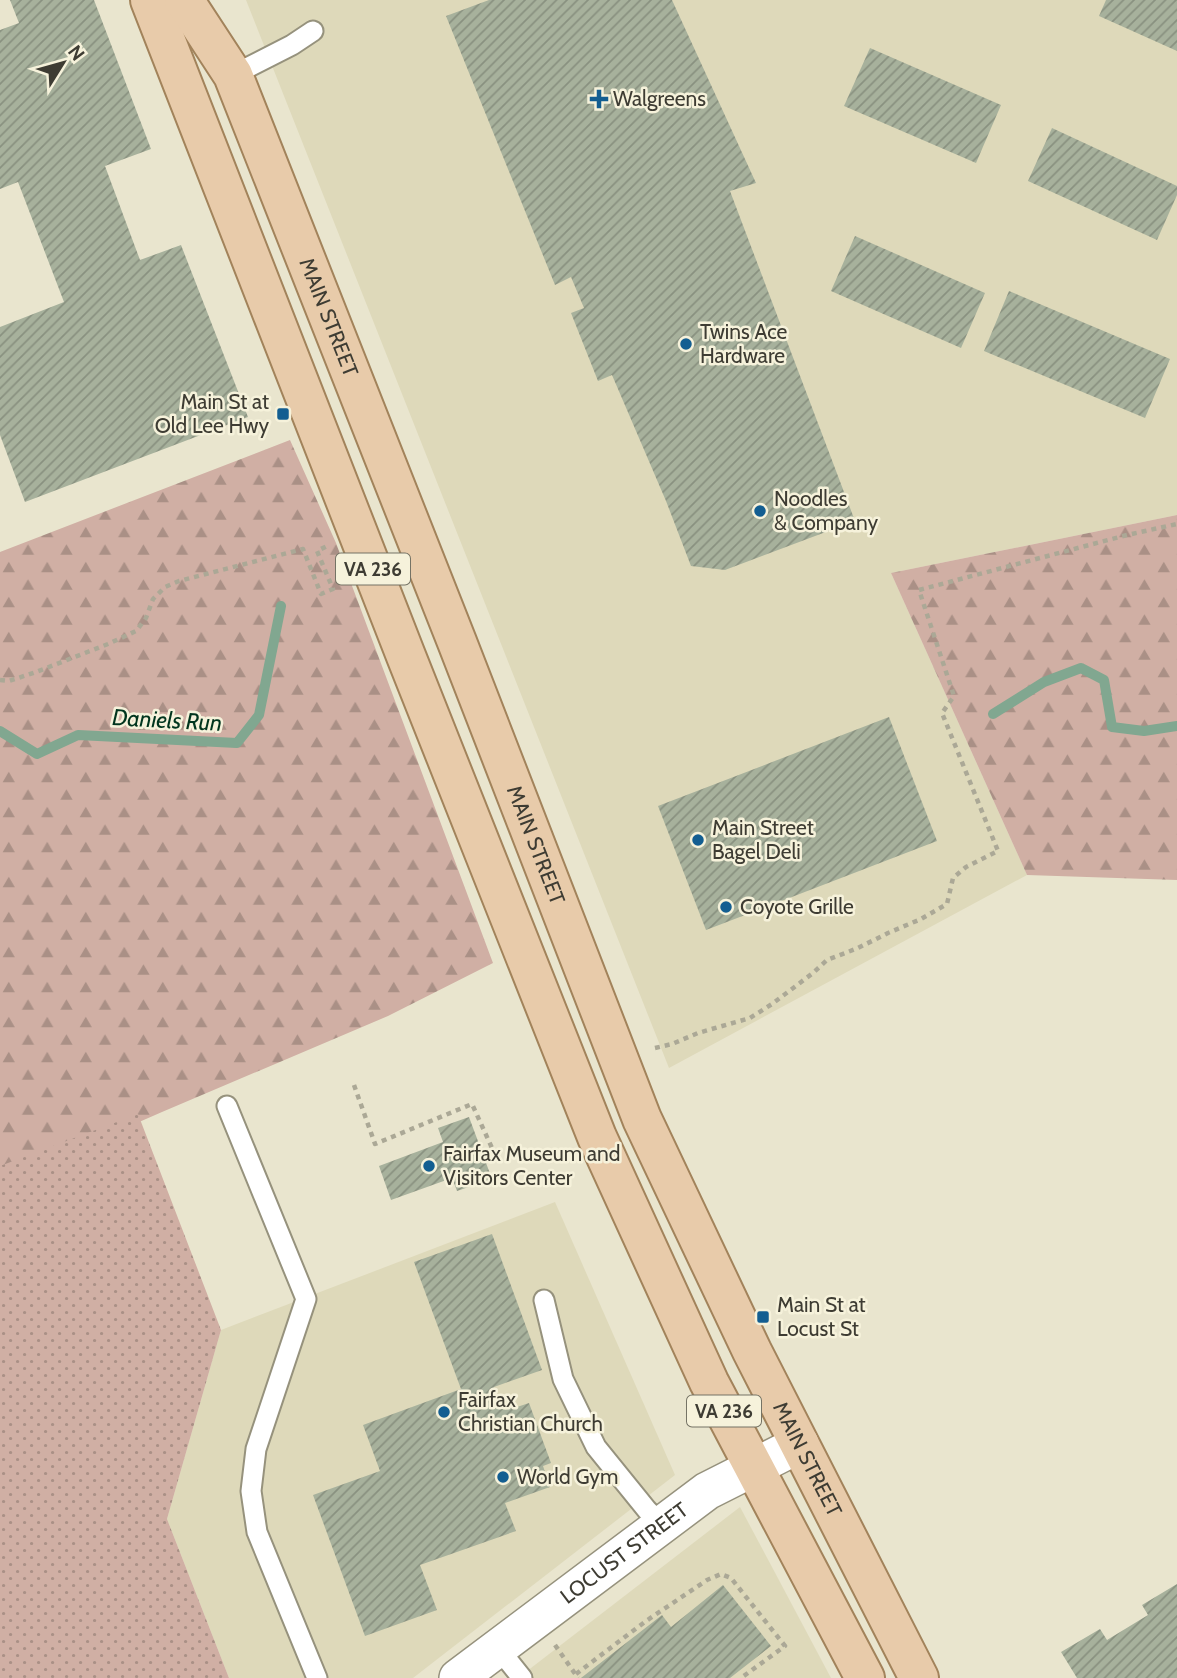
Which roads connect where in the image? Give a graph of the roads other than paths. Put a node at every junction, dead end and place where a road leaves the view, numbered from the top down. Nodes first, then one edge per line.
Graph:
1 (150, 0) edge
2 (184, 0) edge
3 (202, 0) edge
4 (313, 31) dead end
5 (233, 75) junction
6 (227, 1106) dead end
7 (544, 1300) dead end
8 (800, 1444) junction
9 (755, 1468) junction
10 (662, 1525) junction
11 (498, 1648) junction
12 (317, 1678) edge
13 (458, 1678) edge
14 (522, 1678) edge
15 (865, 1678) edge
16 (919, 1678) edge

1 - 9 main road, VA 236
2 - 5 main road, MAIN STREET
3 - 5 main road, VA 236
4 - 5 lane
5 - 8 main road, MAIN STREET / VA 236
6 - 12 lane
7 - 10 lane
8 - 9 street, LOCUST STREET
8 - 16 main road, MAIN STREET / VA 236
9 - 10 street, LOCUST STREET
9 - 15 main road, VA 236
10 - 11 street, LOCUST STREET
11 - 13 street, LOCUST STREET
11 - 14 lane

